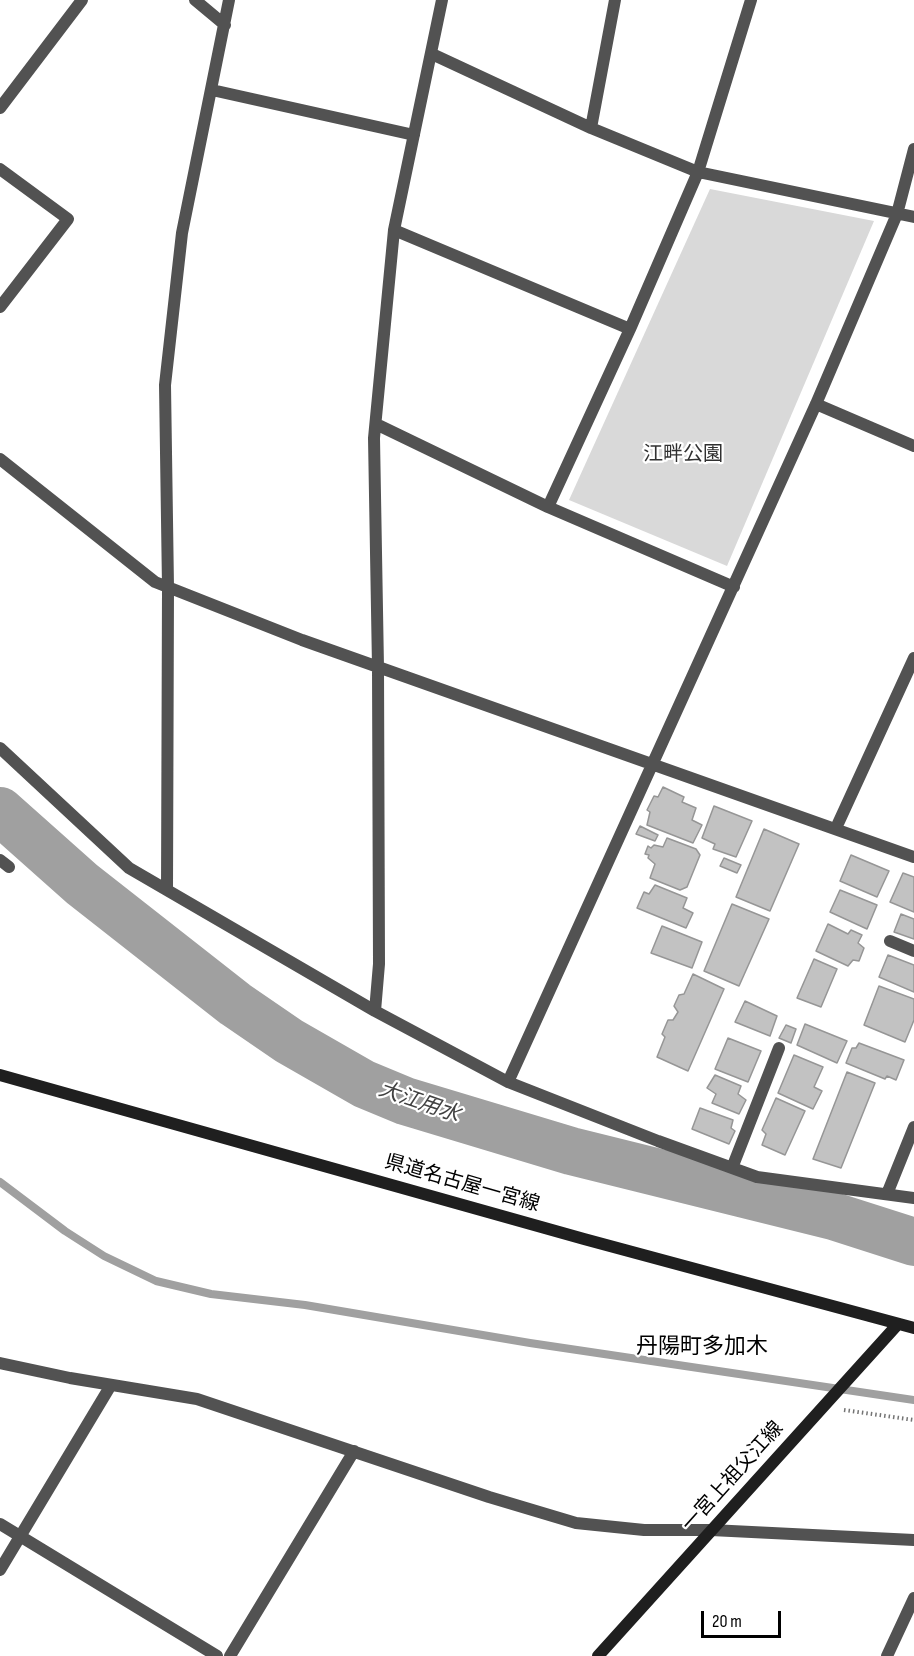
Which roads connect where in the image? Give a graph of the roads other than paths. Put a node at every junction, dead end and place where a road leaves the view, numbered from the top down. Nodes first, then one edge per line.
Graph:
1 (82, 0) edge
2 (195, 0) edge
3 (229, 0) edge
4 (442, 0) edge
5 (615, 0) edge
6 (751, 0) edge
7 (225, 25) junction
8 (432, 54) junction
9 (212, 90) junction
10 (0, 108) edge
11 (591, 128) junction
12 (414, 135) junction
13 (914, 149) edge
14 (0, 168) edge
15 (698, 171) junction
16 (897, 214) junction
17 (914, 217) edge
18 (394, 230) junction
19 (0, 307) edge
20 (630, 328) junction
21 (816, 404) junction
22 (376, 424) junction
23 (914, 446) edge
24 (0, 459) edge
25 (548, 507) junction
26 (168, 587) junction
27 (734, 587) junction
28 (914, 658) edge
29 (378, 667) junction
30 (0, 748) edge
31 (652, 763) junction
32 (836, 828) junction
33 (914, 856) edge
34 (167, 890) junction
35 (890, 941) dead end
36 (914, 951) edge
37 (375, 1011) junction
38 (779, 1048) dead end
39 (0, 1075) edge
40 (508, 1082) junction
41 (914, 1127) edge
42 (732, 1168) junction
43 (887, 1194) junction
44 (914, 1198) edge
45 (898, 1324) junction
46 (914, 1328) edge
47 (0, 1362) edge
48 (111, 1385) junction
49 (354, 1451) junction
50 (0, 1524) edge
51 (711, 1530) junction
52 (21, 1537) junction
53 (914, 1540) edge
54 (0, 1570) edge
55 (914, 1598) edge
56 (217, 1656) edge
57 (230, 1656) edge
58 (598, 1656) edge
59 (887, 1656) edge

1 - 10 street
2 - 7 street
3 - 7 street
4 - 8 street
5 - 11 street
6 - 15 street
7 - 9 street
8 - 11 street
8 - 12 street
9 - 12 street
9 - 26 street
11 - 15 street
12 - 18 street
13 - 16 street
14 - 19 street
15 - 16 street
15 - 20 street
16 - 17 street
16 - 21 street
18 - 20 street
18 - 22 street
20 - 25 street
21 - 23 street
21 - 27 street
22 - 25 street
22 - 29 street
24 - 26 street
25 - 27 street
26 - 29 street
26 - 34 street
27 - 31 street
28 - 32 street
29 - 31 street
29 - 37 street
30 - 34 street
31 - 32 street
31 - 40 street
32 - 33 street
34 - 37 street
35 - 36 street
37 - 40 street
38 - 42 street
39 - 45 main road, 県道名古屋一宮線
40 - 42 street
41 - 43 street
42 - 43 street
43 - 44 street
45 - 46 main road, 県道名古屋一宮線
45 - 51 main road, 一宮上祖父江線
47 - 48 street
48 - 49 street
48 - 52 street
49 - 51 street
49 - 57 street
50 - 52 street
51 - 53 street
51 - 58 main road, 一宮上祖父江線
52 - 54 street
52 - 56 street
55 - 59 street

